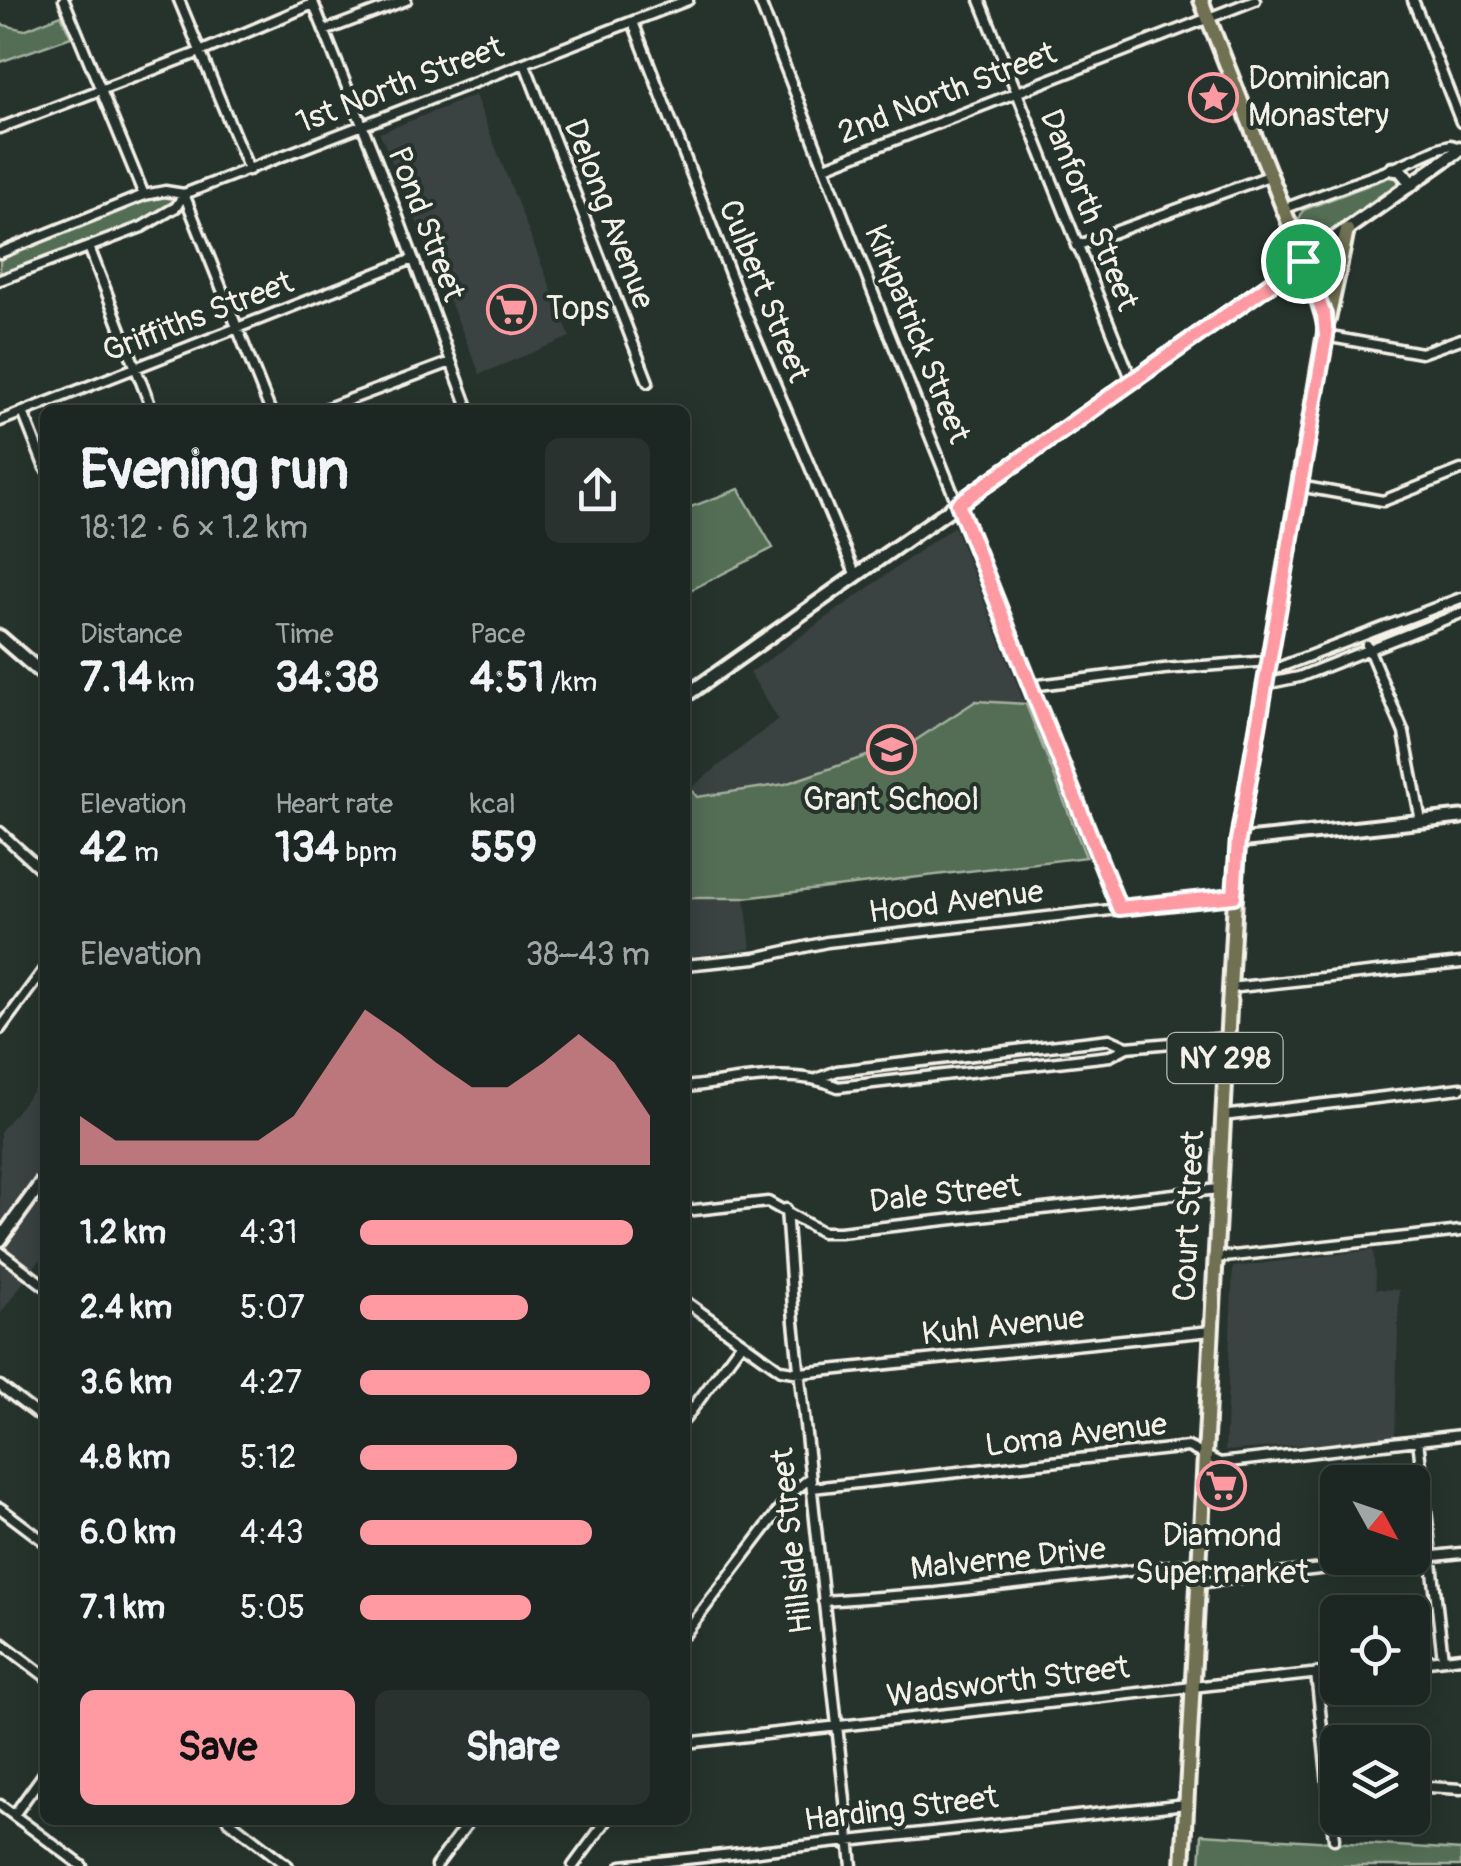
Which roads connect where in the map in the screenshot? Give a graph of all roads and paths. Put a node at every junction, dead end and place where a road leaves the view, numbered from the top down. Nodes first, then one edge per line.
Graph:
1 (64, 0) edge
2 (179, 0) edge
3 (406, 0) edge
4 (688, 0) edge
5 (759, 0) edge
6 (980, 0) edge
7 (1200, 0) edge
8 (1255, 0) edge
9 (1412, 0) edge
10 (312, 2) edge
11 (1208, 18) junction
12 (633, 22) junction
13 (324, 30) junction
14 (200, 52) junction
15 (524, 64) junction
16 (100, 91) junction
17 (1016, 92) junction
18 (1461, 122) edge
19 (362, 127) junction
20 (0, 128) edge
21 (1461, 148) edge
22 (825, 167) junction
23 (248, 170) junction
24 (1392, 170) junction
25 (1269, 176) junction
26 (1412, 184) junction
27 (184, 194) junction
28 (144, 195) junction
29 (1282, 209) junction
30 (1347, 230) junction
31 (1076, 246) junction
32 (90, 247) junction
33 (0, 252) edge
34 (413, 258) junction
35 (1303, 261) junction
36 (0, 280) edge
37 (238, 330) junction
38 (1326, 332) junction
39 (1461, 339) edge
40 (451, 362) junction
41 (136, 368) junction
42 (1132, 381) junction
43 (648, 382) dead end
44 (40, 405) edge
45 (40, 405) edge
46 (150, 405) edge
47 (268, 405) edge
48 (335, 405) edge
49 (467, 405) edge
50 (22, 412) junction
51 (0, 421) edge
52 (40, 456) edge
53 (1461, 470) edge
54 (1299, 486) junction
55 (958, 504) junction
56 (856, 576) junction
57 (1461, 598) edge
58 (1461, 614) edge
59 (1364, 636) junction
60 (0, 637) edge
61 (1369, 648) junction
62 (40, 672) edge
63 (1267, 672) junction
64 (1031, 686) junction
65 (690, 692) edge
66 (1461, 817) edge
67 (1421, 821) junction
68 (0, 832) edge
69 (1238, 841) junction
70 (40, 868) edge
71 (1234, 896) junction
72 (1119, 908) junction
73 (1461, 964) edge
74 (690, 965) edge
75 (40, 975) edge
76 (1229, 988) junction
77 (0, 1030) edge
78 (1226, 1038) junction
79 (1128, 1047) junction
80 (819, 1078) junction
81 (690, 1087) edge
82 (1461, 1088) edge
83 (1222, 1116) junction
84 (40, 1185) edge
85 (1218, 1189) junction
86 (690, 1210) edge
87 (786, 1210) junction
88 (1461, 1231) edge
89 (0, 1240) edge
90 (0, 1252) edge
91 (1215, 1258) junction
92 (40, 1282) edge
93 (690, 1305) edge
94 (1211, 1331) junction
95 (742, 1342) junction
96 (800, 1373) junction
97 (0, 1386) edge
98 (690, 1412) edge
99 (40, 1416) edge
100 (1461, 1435) edge
101 (1418, 1440) junction
102 (1204, 1454) junction
103 (811, 1483) junction
104 (0, 1508) edge
105 (40, 1538) edge
106 (1461, 1553) edge
107 (1431, 1557) junction
108 (1198, 1563) junction
109 (1197, 1582) junction
110 (823, 1601) junction
111 (690, 1627) edge
112 (0, 1642) edge
113 (1461, 1657) edge
114 (1443, 1659) junction
115 (1430, 1660) edge
116 (40, 1672) edge
117 (1316, 1673) junction
118 (1320, 1673) edge
119 (1192, 1686) junction
120 (1324, 1725) edge
121 (838, 1727) junction
122 (690, 1742) edge
123 (40, 1779) edge
124 (1430, 1787) edge
125 (1461, 1789) edge
126 (1186, 1804) junction
127 (0, 1805) edge
128 (14, 1816) junction
129 (235, 1825) edge
130 (466, 1825) edge
131 (603, 1825) edge
132 (1334, 1835) edge
133 (1334, 1839) dead end
134 (850, 1840) junction
135 (82, 1866) edge
136 (288, 1866) edge
137 (436, 1866) edge
138 (574, 1866) edge
139 (622, 1866) edge
140 (852, 1866) edge
141 (1183, 1866) edge

1 - 16 street
2 - 14 street
3 - 13 street
4 - 12 street, 1st North Street
5 - 22 street, Kirkpatrick Street
6 - 17 street, Danforth Street
7 - 11 main road, Court Street / NY 298
8 - 11 street, 2nd North Street
9 - 18 street
10 - 13 street, Pond Street
10 - 14 street
11 - 17 street, 2nd North Street
11 - 25 main road, Court Street / NY 298
12 - 15 street, 1st North Street
12 - 56 street, Culbert Street
13 - 19 street, Pond Street
14 - 16 street
14 - 23 street
15 - 19 street, 1st North Street
15 - 43 street, Delong Avenue
16 - 20 street
16 - 28 street
17 - 22 street, 2nd North Street
17 - 31 street, Danforth Street
19 - 23 street, 1st North Street
19 - 34 street, Pond Street
21 - 24 street
21 - 26 street
22 - 55 street, Kirkpatrick Street
23 - 27 street, 1st North Street
24 - 26 street
24 - 29 street
25 - 29 main road, Court Street / NY 298
25 - 31 street
26 - 30 street
27 - 28 street, 1st North Street
27 - 32 street, 1st North Street
27 - 37 street
28 - 33 street, 1st North Street
29 - 35 main road, Court Street / NY 298
30 - 35 street
30 - 38 main road
31 - 42 street, Danforth Street
32 - 36 street, 1st North Street
32 - 41 street
34 - 37 street, Griffiths Street
34 - 40 street, Pond Street
35 - 38 main road, Court Street / NY 298
35 - 42 street
37 - 41 street, Griffiths Street
37 - 47 street
38 - 39 street
38 - 54 main road, Court Street / NY 298
40 - 48 street
40 - 49 street, Pond Street
41 - 45 street, Griffiths Street
41 - 46 street
42 - 55 street
44 - 50 street, Griffiths Street
50 - 51 street, Griffiths Street
50 - 52 street
53 - 54 street
54 - 63 main road, Court Street / NY 298
55 - 56 street
55 - 64 street, Kirkpatrick Street
56 - 65 street
57 - 59 street
58 - 61 street
59 - 61 street
59 - 63 street
60 - 62 street
61 - 63 street
61 - 67 street
63 - 64 street
63 - 69 main road, Court Street / NY 298
64 - 72 street, Kirkpatrick Street
66 - 67 street
67 - 69 street
68 - 70 street
69 - 71 main road, Court Street / NY 298
71 - 72 street, Hood Avenue
71 - 76 main road, Court Street / NY 298
72 - 74 street, Hood Avenue
73 - 76 street
75 - 77 street
76 - 78 main road, Court Street / NY 298
78 - 79 street
78 - 83 main road, Court Street / NY 298
79 - 80 street
79 - 80 street
80 - 81 street
82 - 83 street
83 - 85 main road, Court Street / NY 298
84 - 89 street
85 - 87 street, Dale Street
85 - 91 main road, Court Street / NY 298
86 - 87 street, Dale Street
87 - 96 street, Hillside Street
88 - 91 street
90 - 92 street
91 - 94 main road, Court Street / NY 298
93 - 95 street
94 - 96 street, Kuhl Avenue
94 - 102 main road, Court Street / NY 298
95 - 96 street
95 - 98 street
96 - 103 street, Hillside Street
97 - 99 street
100 - 101 street, Loma Avenue
101 - 102 street, Loma Avenue
101 - 107 street
102 - 103 street, Loma Avenue
102 - 108 main road, Court Street / NY 298
103 - 110 street, Hillside Street
103 - 111 street
104 - 105 street
106 - 107 street
107 - 109 street
107 - 114 street
108 - 109 main road, Court Street / NY 298
108 - 110 street, Malverne Drive
109 - 119 main road, Court Street / NY 298
110 - 121 street, Hillside Street
112 - 116 street
113 - 114 street
114 - 115 street
117 - 118 street, Wadsworth Street
117 - 119 street, Wadsworth Street
117 - 120 street
119 - 121 street, Wadsworth Street
119 - 126 main road, Court Street / NY 298
121 - 122 street, Wadsworth Street
121 - 134 street, Hillside Street
123 - 128 street
124 - 125 street
126 - 134 street, Harding Street
126 - 141 main road, Court Street / NY 298
127 - 128 street
128 - 135 street
129 - 136 street
130 - 137 street
131 - 138 street
132 - 133 street
134 - 139 street, Harding Street
134 - 140 street, Hillside Street

